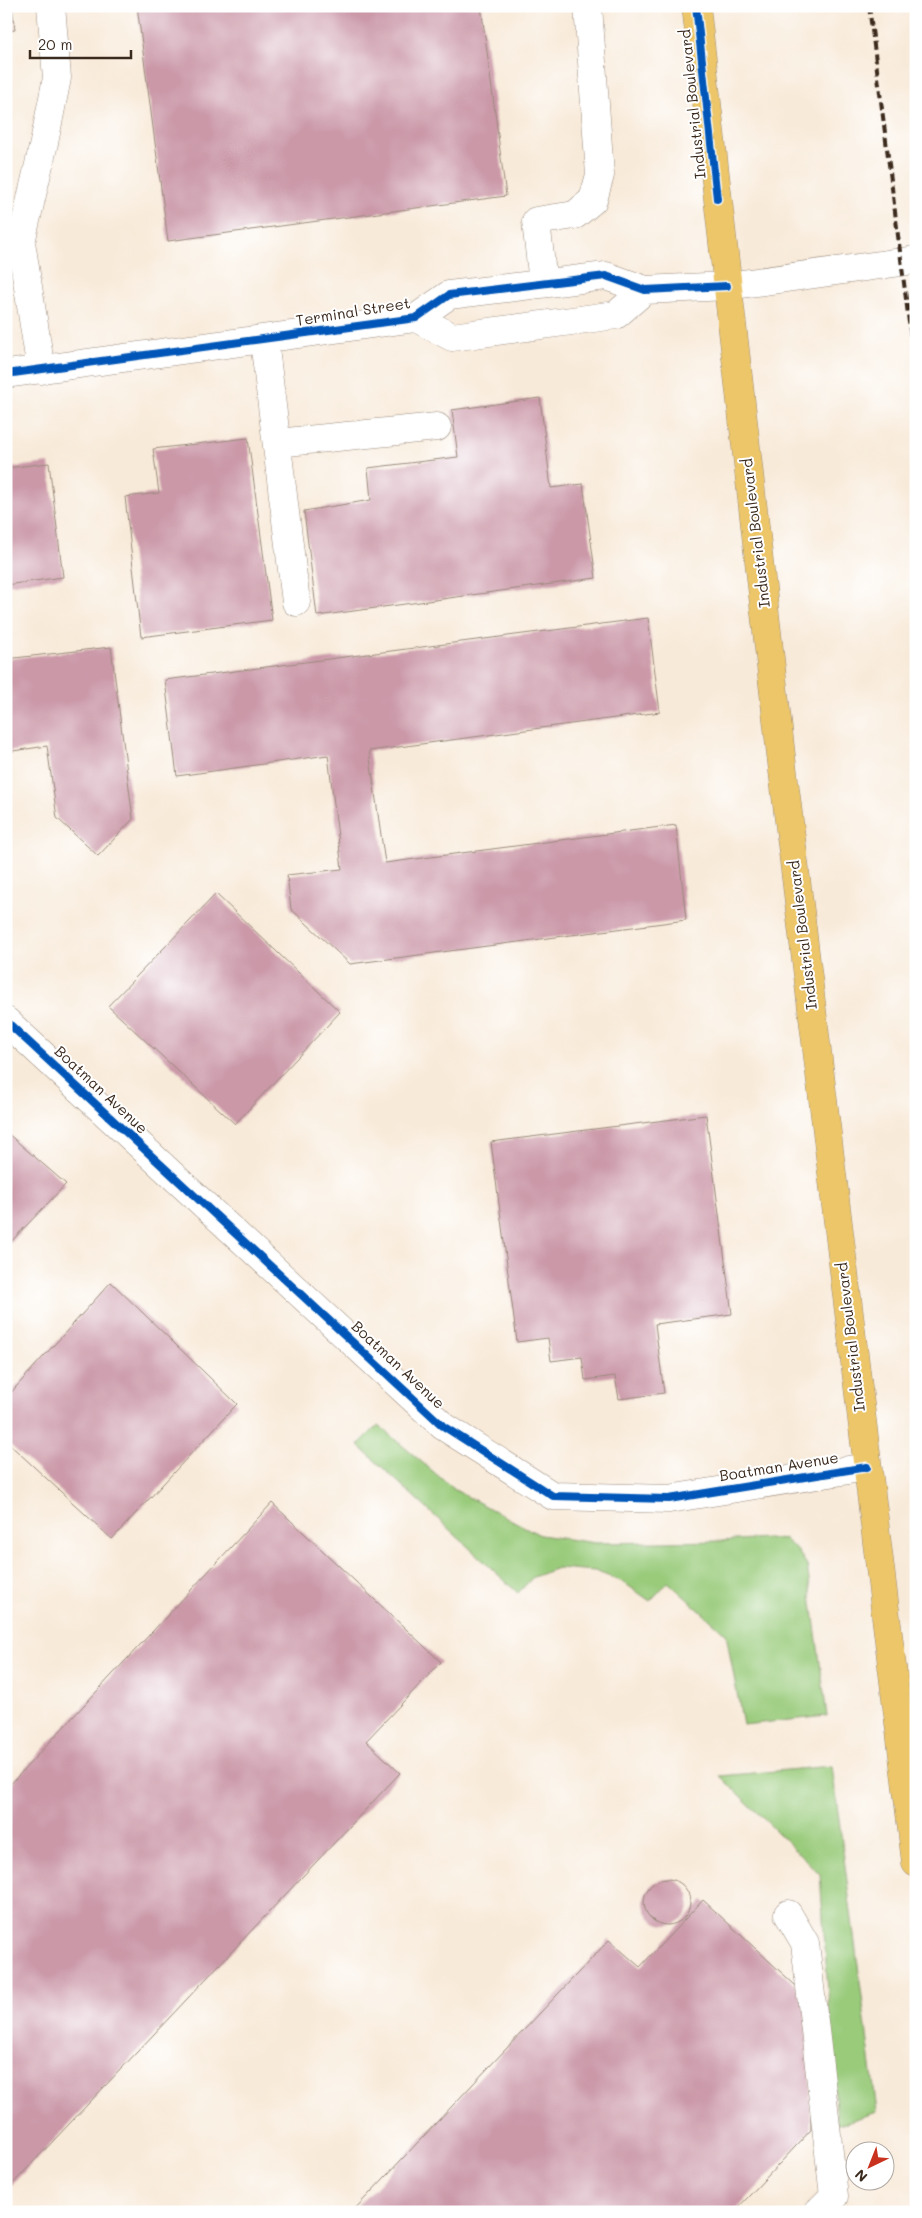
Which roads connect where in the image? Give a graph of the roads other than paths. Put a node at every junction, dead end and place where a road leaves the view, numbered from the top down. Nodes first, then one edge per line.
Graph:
1 (51, 6) edge
2 (588, 6) edge
3 (696, 6) edge
4 (14, 243) edge
5 (916, 260) edge
6 (543, 283) junction
7 (726, 286) junction
8 (645, 290) junction
9 (416, 318) junction
10 (264, 340) junction
11 (41, 370) junction
12 (6, 374) edge
13 (437, 427) dead end
14 (277, 443) junction
15 (296, 602) dead end
16 (6, 1021) edge
17 (867, 1467) junction
18 (916, 1863) edge
19 (788, 1914) dead end
20 (829, 2206) edge

1 - 4 street
2 - 6 street
3 - 7 main road, Industrial Boulevard
4 - 11 street
5 - 7 street, Terminal Street
6 - 8 street, Terminal Street
6 - 9 street, Terminal Street
7 - 8 street, Terminal Street
7 - 17 main road, Industrial Boulevard
8 - 9 street, Terminal Street
9 - 10 street, Terminal Street
10 - 11 street, Terminal Street
10 - 14 street
11 - 12 street, Terminal Street
13 - 14 street
14 - 15 street
16 - 17 street, Boatman Avenue
17 - 18 main road, Industrial Boulevard
19 - 20 street

